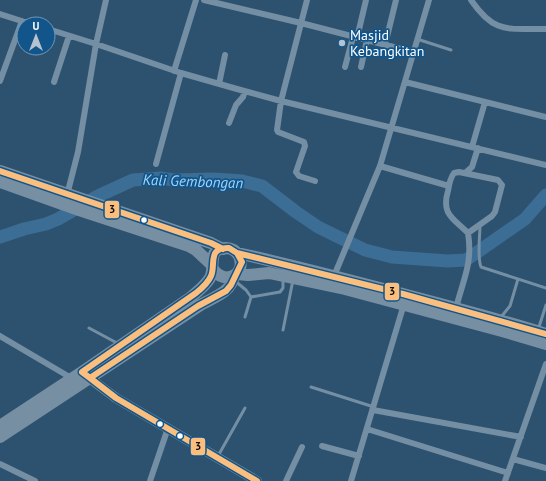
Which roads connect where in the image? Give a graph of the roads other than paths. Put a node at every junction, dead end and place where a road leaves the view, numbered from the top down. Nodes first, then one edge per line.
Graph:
1 (106, 0) edge
2 (196, 0) edge
3 (204, 0) edge
4 (307, 0) edge
5 (366, 0) edge
6 (396, 0) edge
7 (428, 0) edge
8 (472, 0) edge
9 (0, 14) edge
10 (16, 19) edge
11 (301, 22) junction
12 (546, 28) edge
13 (56, 32) edge
14 (69, 36) junction
15 (16, 37) edge
16 (355, 37) junction
17 (417, 39) junction
18 (367, 40) junction
19 (96, 44) junction
20 (386, 45) junction
21 (451, 50) dead end
22 (413, 52) junction
23 (225, 55) dead end
24 (346, 67) dead end
25 (362, 67) dead end
26 (177, 72) junction
27 (0, 81) edge
28 (54, 82) dead end
29 (405, 82) junction
30 (219, 84) junction
31 (244, 91) junction
32 (281, 101) junction
33 (485, 102) junction
34 (546, 117) edge
35 (229, 123) dead end
36 (392, 128) junction
37 (475, 148) junction
38 (156, 164) dead end
39 (546, 165) edge
40 (380, 166) junction
41 (0, 171) edge
42 (465, 173) junction
43 (315, 181) dead end
44 (0, 182) edge
45 (449, 186) junction
46 (72, 202) junction
47 (480, 225) junction
48 (468, 233) junction
49 (223, 249) junction
50 (237, 253) junction
51 (212, 266) junction
52 (334, 276) junction
53 (235, 277) junction
54 (288, 277) junction
55 (518, 280) junction
56 (546, 288) edge
57 (251, 297) junction
58 (404, 304) junction
59 (546, 305) edge
60 (456, 308) junction
61 (245, 317) dead end
62 (499, 320) junction
63 (89, 328) dead end
64 (283, 330) dead end
65 (542, 333) edge
66 (1, 339) edge
67 (546, 344) edge
68 (121, 346) junction
69 (546, 364) edge
70 (81, 379) junction
71 (311, 387) dead end
72 (245, 408) dead end
73 (373, 408) junction
74 (0, 426) edge
75 (168, 428) junction
76 (367, 429) junction
77 (521, 437) junction
78 (0, 438) edge
79 (322, 446) dead end
80 (302, 447) dead end
81 (359, 456) junction
82 (217, 458) junction
83 (513, 459) junction
84 (0, 464) edge
85 (546, 468) edge
86 (508, 473) junction
87 (35, 481) edge
88 (150, 481) edge
89 (257, 481) edge
90 (286, 481) edge
91 (351, 481) edge
92 (505, 481) edge

1 - 19 street
2 - 26 street
3 - 11 street
4 - 11 street
5 - 16 street
6 - 20 street
7 - 17 street
8 - 12 street
9 - 10 street
11 - 16 street
11 - 32 street
13 - 14 street
14 - 19 street
14 - 28 street
15 - 27 street
16 - 18 street
16 - 24 street
17 - 21 lane
17 - 22 street
18 - 20 street
18 - 25 street
19 - 26 street
19 - 46 street
20 - 22 street
22 - 29 street
23 - 30 street
26 - 30 street
26 - 38 street
29 - 33 street
29 - 36 street
30 - 31 street
31 - 32 street
31 - 35 street
32 - 36 street
32 - 43 street
33 - 34 street
33 - 37 street
36 - 37 street
36 - 40 street
37 - 39 street
37 - 42 street
40 - 45 street
40 - 52 street
41 - 46 highway
42 - 45 street
42 - 47 street
44 - 46 highway
45 - 48 street
46 - 49 highway
46 - 51 highway
47 - 48 street
47 - 55 lane
48 - 60 street
49 - 50 highway
49 - 51 highway
50 - 52 highway
50 - 53 highway
51 - 53 highway
51 - 68 highway
52 - 60 highway
53 - 54 highway
53 - 57 lane
53 - 70 highway
54 - 57 lane
54 - 58 highway
54 - 64 lane
55 - 56 lane
55 - 62 lane
57 - 61 lane
58 - 67 highway
58 - 73 street
59 - 65 lane
60 - 62 highway
62 - 65 highway
63 - 68 lane
66 - 70 street
68 - 70 highway
69 - 77 street
70 - 74 highway
70 - 75 main road
70 - 78 highway
71 - 73 lane
72 - 82 lane
73 - 76 street
73 - 77 street
75 - 82 main road
75 - 88 street
76 - 81 street
76 - 86 street
77 - 83 street
79 - 81 street
80 - 90 street
81 - 91 street
82 - 89 main road
83 - 85 street
83 - 86 street
84 - 87 street
86 - 92 street

